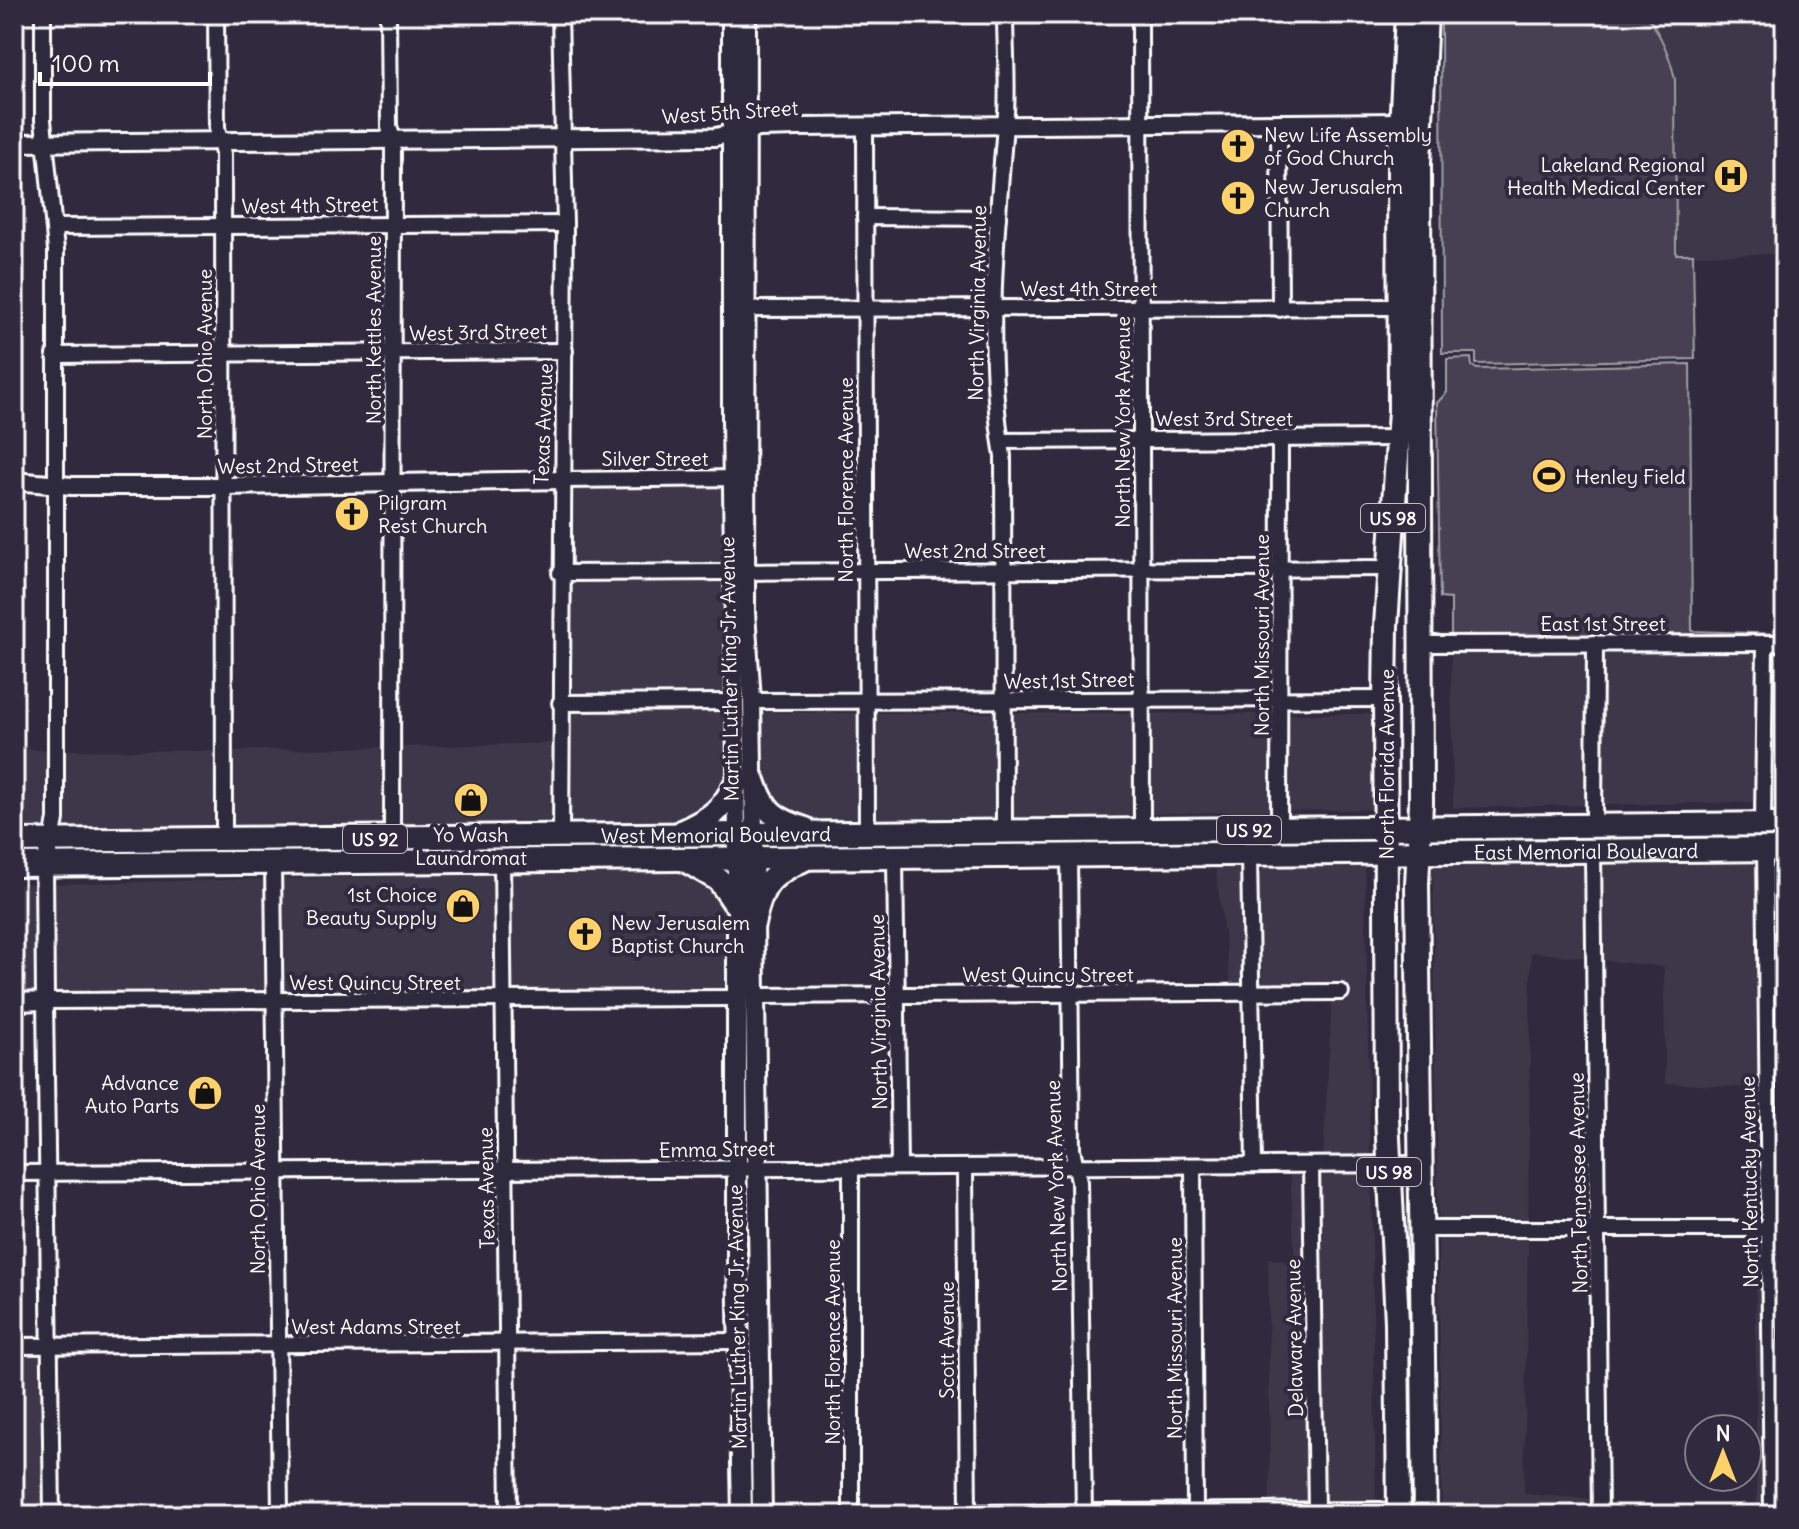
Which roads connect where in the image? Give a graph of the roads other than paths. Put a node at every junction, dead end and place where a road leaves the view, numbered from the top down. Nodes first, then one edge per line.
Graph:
1 (43, 14) edge
2 (216, 14) edge
3 (388, 14) edge
4 (560, 14) edge
5 (731, 14) edge
6 (747, 14) edge
7 (1005, 14) edge
8 (1140, 14) edge
9 (1407, 14) edge
10 (1426, 14) edge
11 (1279, 122) junction
12 (1400, 122) junction
13 (1004, 124) junction
14 (1140, 124) junction
15 (865, 126) junction
16 (739, 133) junction
17 (562, 139) junction
18 (393, 140) junction
19 (219, 142) junction
20 (14, 143) edge
21 (46, 143) junction
22 (1419, 163) junction
23 (865, 217) junction
24 (998, 218) junction
25 (393, 224) junction
26 (565, 224) junction
27 (55, 227) junction
28 (223, 227) junction
29 (1400, 307) junction
30 (1142, 308) junction
31 (738, 309) junction
32 (865, 309) junction
33 (996, 309) junction
34 (1280, 309) junction
35 (565, 351) junction
36 (393, 354) junction
37 (54, 355) junction
38 (225, 355) junction
39 (1142, 438) junction
40 (1399, 438) junction
41 (1280, 439) junction
42 (1001, 441) junction
43 (740, 478) junction
44 (563, 480) junction
45 (14, 481) edge
46 (56, 483) junction
47 (393, 484) junction
48 (225, 486) junction
49 (1281, 568) junction
50 (1389, 568) junction
51 (866, 569) junction
52 (1142, 569) junction
53 (741, 571) junction
54 (1004, 571) junction
55 (560, 573) junction
56 (1595, 643) junction
57 (1765, 643) junction
58 (1785, 643) edge
59 (1420, 644) junction
60 (1420, 683) junction
61 (1282, 699) junction
62 (1385, 699) junction
63 (1143, 700) junction
64 (752, 701) junction
65 (865, 701) junction
66 (1005, 701) junction
67 (733, 702) junction
68 (560, 703) junction
69 (745, 782) junction
70 (1774, 824) edge
71 (1594, 827) junction
72 (1386, 829) junction
73 (1420, 829) junction
74 (1142, 830) junction
75 (1279, 830) junction
76 (1004, 833) junction
77 (821, 834) junction
78 (867, 834) junction
79 (561, 836) junction
80 (674, 836) junction
81 (392, 838) junction
82 (224, 839) junction
83 (14, 841) edge
84 (52, 841) junction
85 (744, 846) junction
86 (1775, 849) edge
87 (1593, 851) junction
88 (1419, 852) junction
89 (1387, 853) junction
90 (1249, 854) junction
91 (1069, 855) junction
92 (810, 857) junction
93 (895, 857) junction
94 (682, 858) junction
95 (502, 861) junction
96 (273, 862) junction
97 (351, 862) junction
98 (44, 864) junction
99 (14, 865) edge
100 (734, 902) junction
101 (753, 924) junction
102 (1341, 992) dead end
103 (1252, 993) junction
104 (1072, 994) junction
105 (898, 995) junction
106 (755, 996) junction
107 (736, 998) junction
108 (45, 1001) junction
109 (504, 1001) junction
110 (14, 1002) edge
111 (276, 1003) junction
112 (1389, 1164) junction
113 (1421, 1164) junction
114 (1254, 1165) junction
115 (1311, 1165) junction
116 (1193, 1166) junction
117 (899, 1167) junction
118 (965, 1167) junction
119 (1076, 1167) junction
120 (757, 1168) junction
121 (851, 1168) junction
122 (737, 1169) junction
123 (505, 1172) junction
124 (14, 1173) edge
125 (277, 1173) junction
126 (47, 1174) junction
127 (1422, 1229) junction
128 (1599, 1229) junction
129 (1777, 1229) edge
130 (738, 1341) junction
131 (508, 1344) junction
132 (14, 1346) edge
133 (49, 1346) junction
134 (278, 1346) junction
135 (1316, 1510) junction
136 (1195, 1511) junction
137 (1390, 1513) edge
138 (966, 1514) edge
139 (1084, 1514) edge
140 (52, 1515) edge
141 (280, 1515) edge
142 (509, 1515) edge
143 (742, 1515) edge
144 (762, 1515) edge
145 (851, 1515) edge
146 (1425, 1515) edge
147 (1600, 1515) edge
148 (1772, 1515) edge

1 - 21 street
2 - 19 street, North Ohio Avenue
3 - 18 street, North Kettles Avenue
4 - 17 street, Texas Avenue
5 - 16 street, Martin Luther King Jr. Avenue
6 - 16 street, Martin Luther King Jr. Avenue
7 - 13 street, North Virginia Avenue
8 - 14 street, North New York Avenue
9 - 12 main road, North Florida Avenue / US 98
10 - 22 main road, North Florida Avenue / US 98
11 - 12 street, West 5th Street
11 - 14 street, West 5th Street
11 - 34 street
12 - 22 main road
12 - 29 main road, North Florida Avenue / US 98
13 - 14 street, West 5th Street
13 - 15 street, West 5th Street
13 - 24 street, North Virginia Avenue
14 - 30 street, North New York Avenue
15 - 16 street, West 5th Street
15 - 23 street, North Florence Avenue
16 - 17 street, West 5th Street
16 - 31 street, Martin Luther King Jr. Avenue
17 - 18 street, West 5th Street
17 - 26 street, Texas Avenue
18 - 19 street, West 5th Street
18 - 25 street, North Kettles Avenue
19 - 21 street, West 5th Street
19 - 28 street, North Ohio Avenue
20 - 21 street, West 5th Street
21 - 27 street
22 - 59 main road, North Florida Avenue / US 98
23 - 24 street
23 - 32 street, North Florence Avenue
24 - 33 street, North Virginia Avenue
25 - 26 street, West 4th Street
25 - 28 street, West 4th Street
25 - 36 street, North Kettles Avenue
26 - 35 street, Texas Avenue
27 - 28 street, West 4th Street
27 - 37 street
28 - 38 street, North Ohio Avenue
29 - 34 street, West 4th Street
29 - 40 main road, North Florida Avenue / US 98
30 - 33 street, West 4th Street
30 - 34 street, West 4th Street
30 - 39 street, North New York Avenue
31 - 32 street, West 4th Street
31 - 43 street, Martin Luther King Jr. Avenue
32 - 33 street, West 4th Street
32 - 51 street, North Florence Avenue
33 - 42 street, North Virginia Avenue
35 - 36 street, West 3rd Street
35 - 44 street, Texas Avenue
36 - 38 street, West 3rd Street
36 - 47 street, North Kettles Avenue
37 - 38 street, West 3rd Street
37 - 46 street
38 - 48 street, North Ohio Avenue
39 - 41 street, West 3rd Street
39 - 42 street, West 3rd Street
39 - 52 street, North New York Avenue
40 - 41 street, West 3rd Street
40 - 50 main road, North Florida Avenue / US 98
40 - 60 main road
41 - 49 street, North Missouri Avenue
42 - 54 street, North Virginia Avenue
43 - 44 street, Silver Street
43 - 53 street, Martin Luther King Jr. Avenue
44 - 47 street, West 2nd Street
44 - 55 street, Texas Avenue
45 - 46 street, West 2nd Street
46 - 48 street, West 2nd Street
46 - 84 street
47 - 48 street, West 2nd Street
47 - 81 street, North Kettles Avenue
48 - 82 street, North Ohio Avenue
49 - 50 street, West 2nd Street
49 - 52 street, West 2nd Street
49 - 61 street, North Missouri Avenue
50 - 62 main road, North Florida Avenue / US 98
51 - 53 street, West 2nd Street
51 - 54 street, West 2nd Street
51 - 65 street, North Florence Avenue
52 - 54 street, West 2nd Street
52 - 63 street, North New York Avenue
53 - 55 street, West 2nd Street
53 - 64 street, Martin Luther King Jr. Avenue
53 - 67 street, Martin Luther King Jr. Avenue
54 - 66 street, North Virginia Avenue
55 - 68 street, Texas Avenue
56 - 57 street, East 1st Street
56 - 59 street, East 1st Street
56 - 71 street
57 - 58 street, East 1st Street
57 - 70 street
59 - 60 main road, North Florida Avenue / US 98
60 - 73 main road, North Florida Avenue / US 98
61 - 62 street, West 1st Street
61 - 63 street, West 1st Street
61 - 75 street, North Missouri Avenue
62 - 72 main road, North Florida Avenue / US 98
63 - 66 street, West 1st Street
63 - 74 street, North New York Avenue
64 - 65 street, West 1st Street
64 - 69 street, Martin Luther King Jr. Avenue
65 - 66 street, West 1st Street
65 - 78 street, North Florence Avenue
66 - 76 street, North Virginia Avenue
67 - 68 street
67 - 69 street, Martin Luther King Jr. Avenue
68 - 79 street, Texas Avenue
69 - 77 main road
69 - 80 main road
69 - 85 street, Martin Luther King Jr. Avenue
70 - 71 main road, East Memorial Boulevard / US 92
71 - 73 main road, East Memorial Boulevard / US 92
72 - 73 main road, West Memorial Boulevard / US 92
72 - 75 main road, West Memorial Boulevard / US 92
72 - 89 main road, North Florida Avenue / US 98
73 - 88 main road, North Florida Avenue / US 98
74 - 75 main road, West Memorial Boulevard / US 92
74 - 76 main road, West Memorial Boulevard / US 92
76 - 78 main road, West Memorial Boulevard / US 92
77 - 78 main road, West Memorial Boulevard / US 92
77 - 85 main road, West Memorial Boulevard / US 92
79 - 80 main road, West Memorial Boulevard / US 92
79 - 81 main road, West Memorial Boulevard / US 92
80 - 85 main road, West Memorial Boulevard / US 92
81 - 82 main road, West Memorial Boulevard / US 92
81 - 97 main road
82 - 84 main road, West Memorial Boulevard / US 92
83 - 84 main road, West Memorial Boulevard / US 92
84 - 98 street
85 - 92 main road, West Memorial Boulevard / US 92
85 - 94 main road, West Memorial Boulevard / US 92
85 - 100 main road, Martin Luther King Jr. Avenue
85 - 101 main road, Martin Luther King Jr. Avenue
86 - 87 main road, East Memorial Boulevard / US 92
86 - 129 street, North Kentucky Avenue
87 - 88 main road, East Memorial Boulevard / US 92
87 - 128 street, North Tennessee Avenue
88 - 89 main road, East Memorial Boulevard / US 92
88 - 113 main road, North Florida Avenue / US 98
89 - 90 main road, West Memorial Boulevard / US 92
89 - 112 main road, North Florida Avenue / US 98
90 - 91 main road, West Memorial Boulevard / US 92
90 - 103 street
91 - 93 main road, West Memorial Boulevard / US 92
91 - 104 street, North New York Avenue
92 - 93 main road, West Memorial Boulevard / US 92
92 - 101 main road
93 - 105 street, North Virginia Avenue
94 - 95 main road, West Memorial Boulevard / US 92
94 - 100 main road
95 - 97 main road, West Memorial Boulevard / US 92
95 - 109 street, Texas Avenue
96 - 97 main road, West Memorial Boulevard / US 92
96 - 98 main road, West Memorial Boulevard / US 92
96 - 111 street, North Ohio Avenue
98 - 99 main road, West Memorial Boulevard / US 92
98 - 108 street
100 - 107 main road, Martin Luther King Jr. Avenue
101 - 106 main road, Martin Luther King Jr. Avenue
102 - 103 street, West Quincy Street
103 - 104 street, West Quincy Street
103 - 114 street
104 - 105 street, West Quincy Street
104 - 119 street, North New York Avenue
105 - 106 street, West Quincy Street
105 - 117 street, North Virginia Avenue
106 - 120 main road, Martin Luther King Jr. Avenue
107 - 109 street, West Quincy Street
107 - 122 main road, Martin Luther King Jr. Avenue
108 - 110 street, West Quincy Street
108 - 111 street, West Quincy Street
108 - 126 street
109 - 111 street, West Quincy Street
109 - 123 street, Texas Avenue
111 - 125 street, North Ohio Avenue
112 - 113 street, Emma Street
112 - 115 street, Emma Street
112 - 137 main road, North Florida Avenue / US 98
113 - 127 main road, North Florida Avenue / US 98
114 - 115 street, Emma Street
114 - 116 street, Emma Street
115 - 135 street, Delaware Avenue
116 - 119 street, Emma Street
116 - 136 street, North Missouri Avenue
117 - 118 street, Emma Street
117 - 121 street, Emma Street
118 - 119 street, Emma Street
118 - 138 street, Scott Avenue
119 - 139 street, North New York Avenue
120 - 121 street, Emma Street
120 - 122 street, Emma Street
120 - 144 main road, Martin Luther King Jr. Avenue
121 - 145 street, North Florence Avenue
122 - 123 street, Emma Street
122 - 130 main road, Martin Luther King Jr. Avenue
123 - 125 street, Emma Street
123 - 131 street, Texas Avenue
124 - 126 street, Emma Street
125 - 126 street, Emma Street
125 - 134 street, North Ohio Avenue
126 - 133 street
127 - 128 street
127 - 146 main road, North Florida Avenue / US 98
128 - 129 street
128 - 147 street, North Tennessee Avenue
129 - 148 street, North Kentucky Avenue
130 - 131 street, West Adams Street
130 - 143 main road, Martin Luther King Jr. Avenue
131 - 134 street, West Adams Street
131 - 142 street, Texas Avenue
132 - 133 street, West Adams Street
133 - 134 street, West Adams Street
133 - 140 street
134 - 141 street, North Ohio Avenue
135 - 136 street
135 - 137 street
136 - 139 street
138 - 139 street

